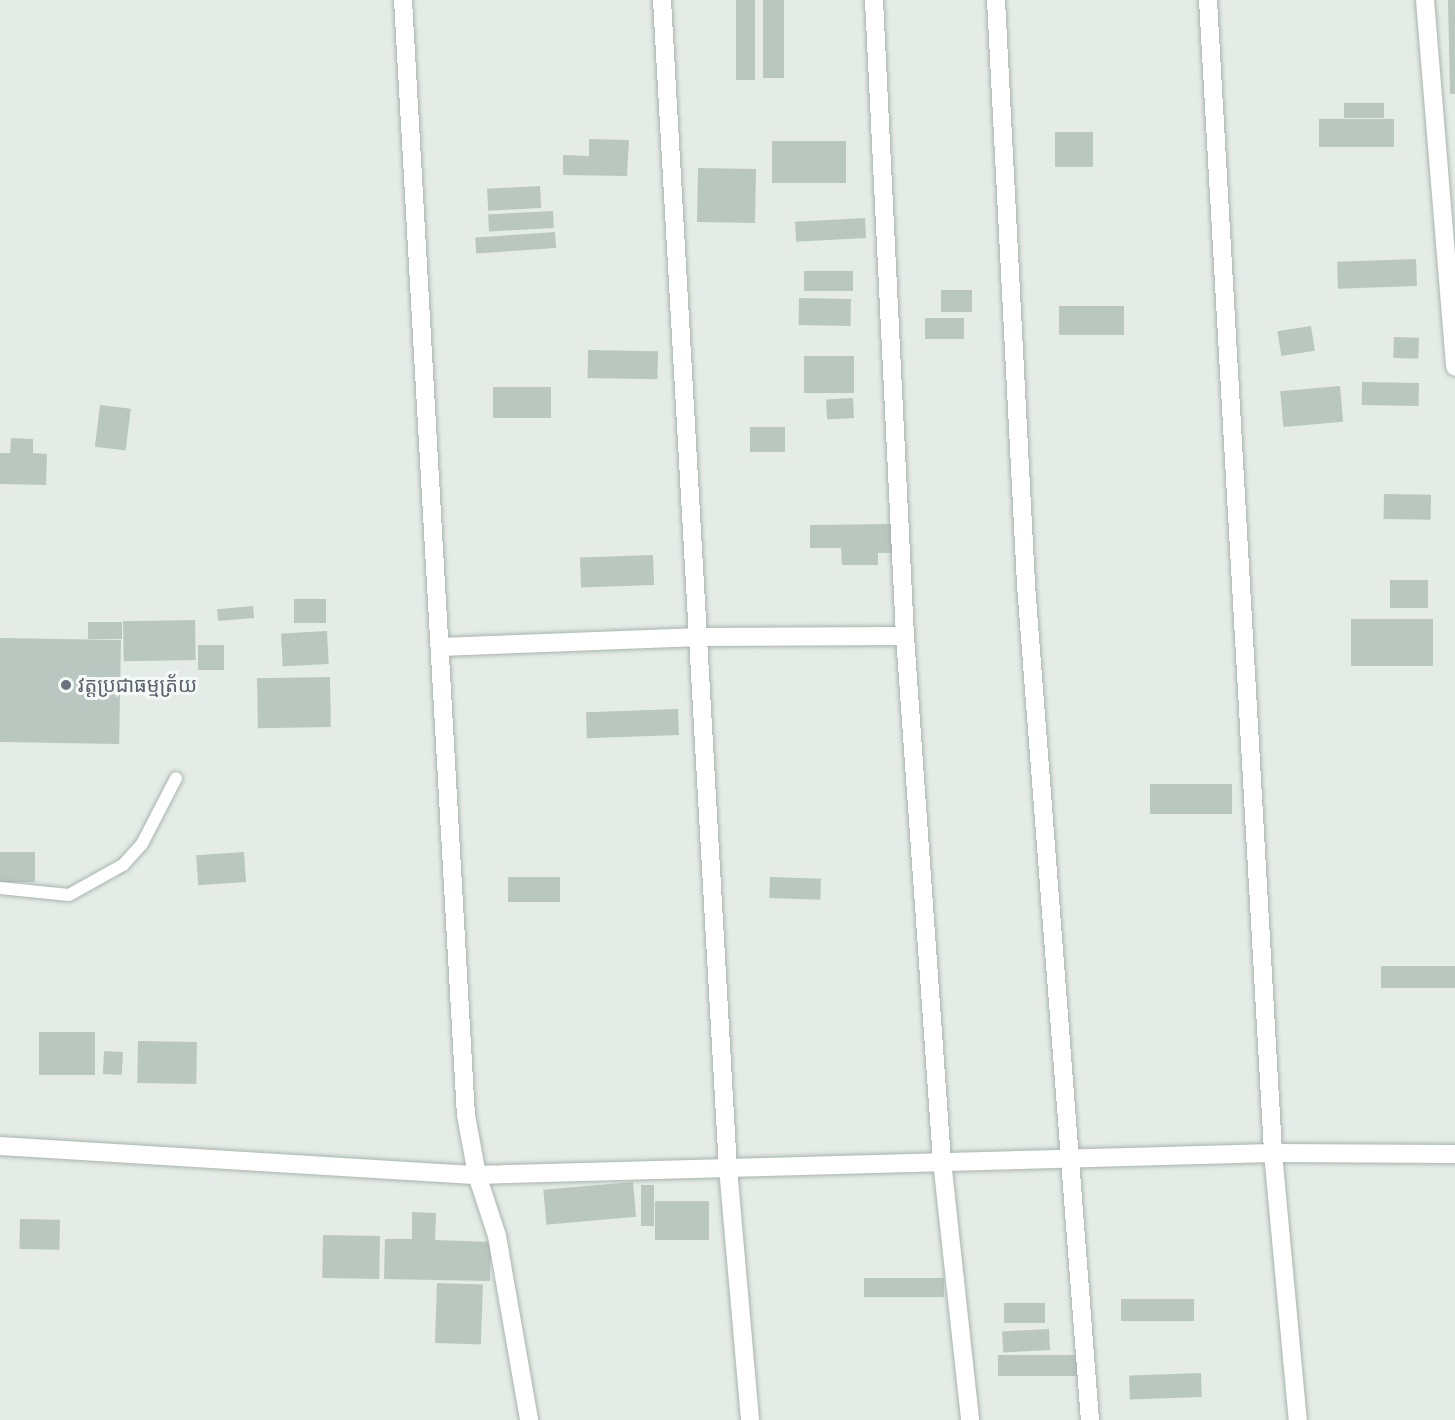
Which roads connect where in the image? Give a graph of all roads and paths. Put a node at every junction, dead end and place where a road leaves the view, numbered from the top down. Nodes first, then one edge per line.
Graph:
1 (404, 0) edge
2 (662, 0) edge
3 (873, 0) edge
4 (996, 0) edge
5 (1208, 0) edge
6 (1425, 0) edge
7 (1455, 367) edge
8 (905, 636) junction
9 (700, 638) junction
10 (440, 647) junction
11 (176, 778) dead end
12 (0, 888) edge
13 (0, 1146) edge
14 (1273, 1153) junction
15 (1455, 1154) edge
16 (1069, 1159) junction
17 (942, 1161) junction
18 (728, 1168) junction
19 (477, 1175) junction
20 (529, 1420) edge
21 (750, 1420) edge
22 (970, 1420) edge
23 (1090, 1420) edge
24 (1298, 1420) edge

1 - 10 street
2 - 9 street
3 - 8 street
4 - 16 street
5 - 14 street
6 - 7 street
8 - 9 street
8 - 17 street
9 - 10 street
9 - 18 street
10 - 19 street
11 - 12 lane
13 - 19 street
14 - 15 street
14 - 16 street
14 - 24 street
16 - 17 street
16 - 23 street
17 - 18 street
17 - 22 street
18 - 19 street
18 - 21 street
19 - 20 street

